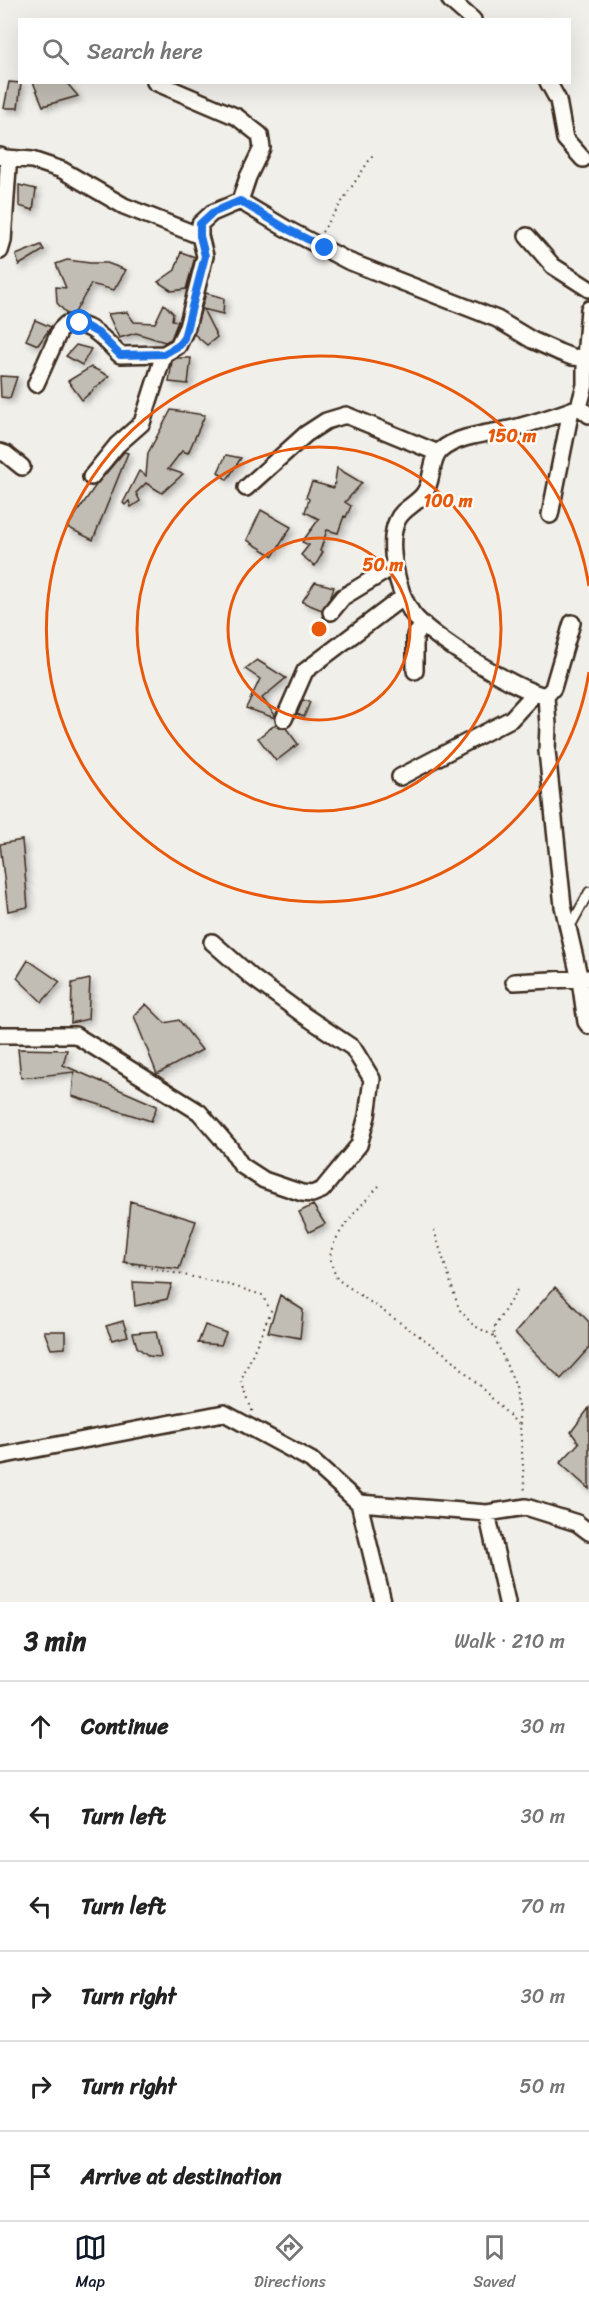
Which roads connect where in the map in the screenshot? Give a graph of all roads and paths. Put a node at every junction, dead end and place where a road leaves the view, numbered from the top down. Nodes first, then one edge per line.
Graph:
1 (450, 0) edge
2 (471, 18) edge
3 (160, 84) edge
4 (549, 84) edge
5 (374, 153) dead end
6 (3, 157) edge
7 (583, 159) dead end
8 (240, 201) junction
9 (200, 236) junction
10 (527, 236) dead end
11 (316, 242) junction
12 (0, 251) edge
13 (589, 288) edge
14 (589, 301) edge
15 (589, 309) edge
16 (164, 354) junction
17 (586, 365) edge
18 (36, 384) dead end
19 (580, 411) edge
20 (0, 452) edge
21 (438, 453) junction
22 (22, 467) dead end
23 (92, 477) dead end
24 (246, 488) dead end
25 (550, 515) dead end
26 (394, 566) junction
27 (403, 597) junction
28 (331, 612) dead end
29 (572, 623) dead end
30 (424, 625) junction
31 (416, 671) dead end
32 (540, 695) junction
33 (284, 719) dead end
34 (400, 777) dead end
35 (589, 892) edge
36 (568, 931) junction
37 (212, 942) dead end
38 (585, 979) edge
39 (514, 982) dead end
40 (589, 1026) edge
41 (0, 1035) edge
42 (379, 1186) dead end
43 (434, 1230) dead end
44 (127, 1263) dead end
45 (517, 1290) dead end
46 (494, 1336) junction
47 (520, 1426) junction
48 (261, 1432) junction
49 (0, 1456) edge
50 (359, 1503) junction
51 (526, 1507) junction
52 (487, 1513) junction
53 (589, 1532) edge
54 (383, 1602) edge
55 (507, 1602) edge

1 - 2 street
3 - 8 street
4 - 7 street
5 - 11 path
6 - 9 street
6 - 12 street
8 - 9 street
8 - 11 street
9 - 16 street
10 - 13 street
11 - 17 street
13 - 14 street
15 - 17 street
16 - 18 street
16 - 23 street
17 - 19 street
19 - 21 street
19 - 25 street
20 - 22 street
21 - 24 street
21 - 26 street
26 - 27 street
26 - 28 street
27 - 30 street
27 - 33 street
29 - 32 street
30 - 31 street
30 - 32 street
32 - 34 street
32 - 36 street
35 - 36 lane
36 - 38 street
37 - 41 street
38 - 39 street
38 - 40 street
42 - 47 path
43 - 46 path
44 - 48 path
45 - 46 path
46 - 47 path
47 - 51 path
48 - 49 street
48 - 50 street
50 - 52 street
50 - 54 street
51 - 52 street
51 - 53 street
52 - 55 street

